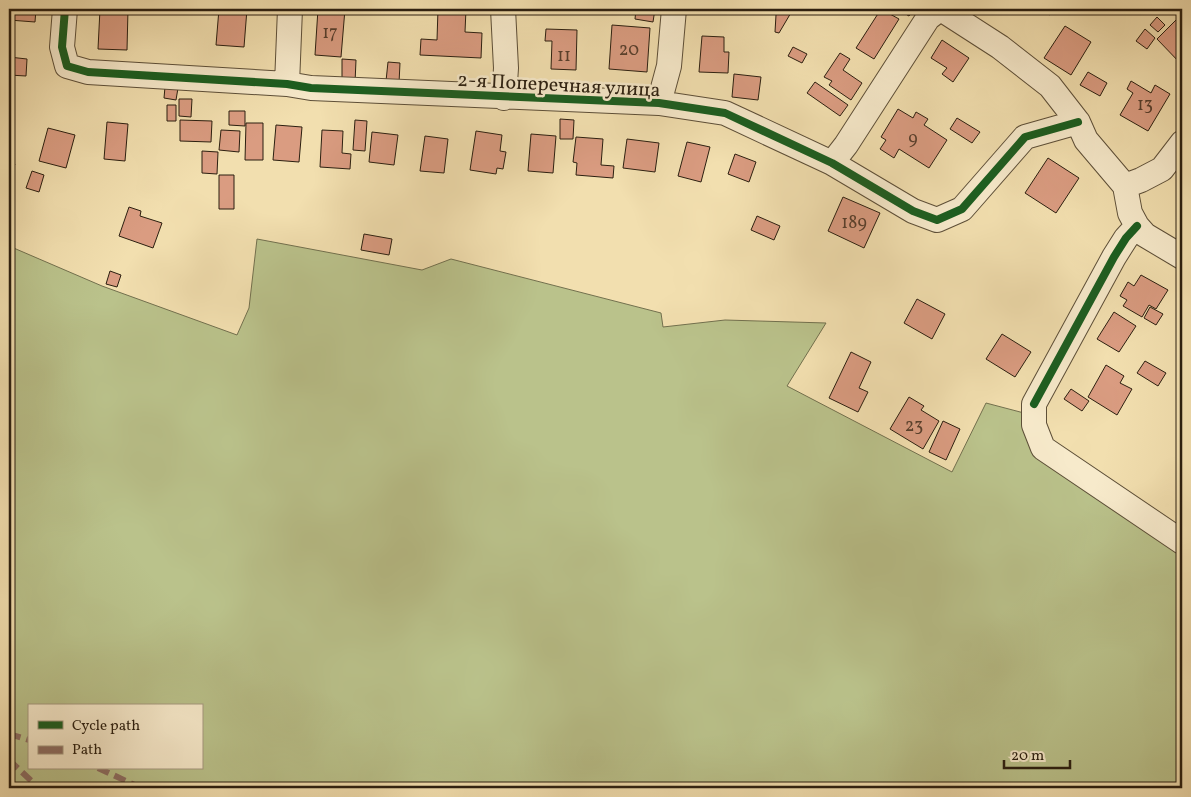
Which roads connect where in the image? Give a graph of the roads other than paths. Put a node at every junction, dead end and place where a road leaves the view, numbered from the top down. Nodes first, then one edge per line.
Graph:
1 (65, 9) edge
2 (290, 9) edge
3 (503, 9) edge
4 (674, 9) edge
5 (940, 9) edge
6 (287, 84) junction
7 (504, 98) junction
8 (659, 103) junction
9 (1078, 122) junction
10 (1182, 143) edge
11 (832, 163) junction
12 (1125, 186) junction
13 (1137, 226) junction
14 (1182, 257) edge
15 (1182, 542) edge

1 - 6 street, 2-я Поперечная улица
2 - 6 street
3 - 7 street
4 - 8 street
5 - 9 street
5 - 11 street
6 - 7 street, 2-я Поперечная улица
7 - 8 street, 2-я Поперечная улица
8 - 11 street, 2-я Поперечная улица
9 - 11 street, 2-я Поперечная улица
9 - 12 street
10 - 12 street
12 - 13 street
13 - 14 street
13 - 15 street

